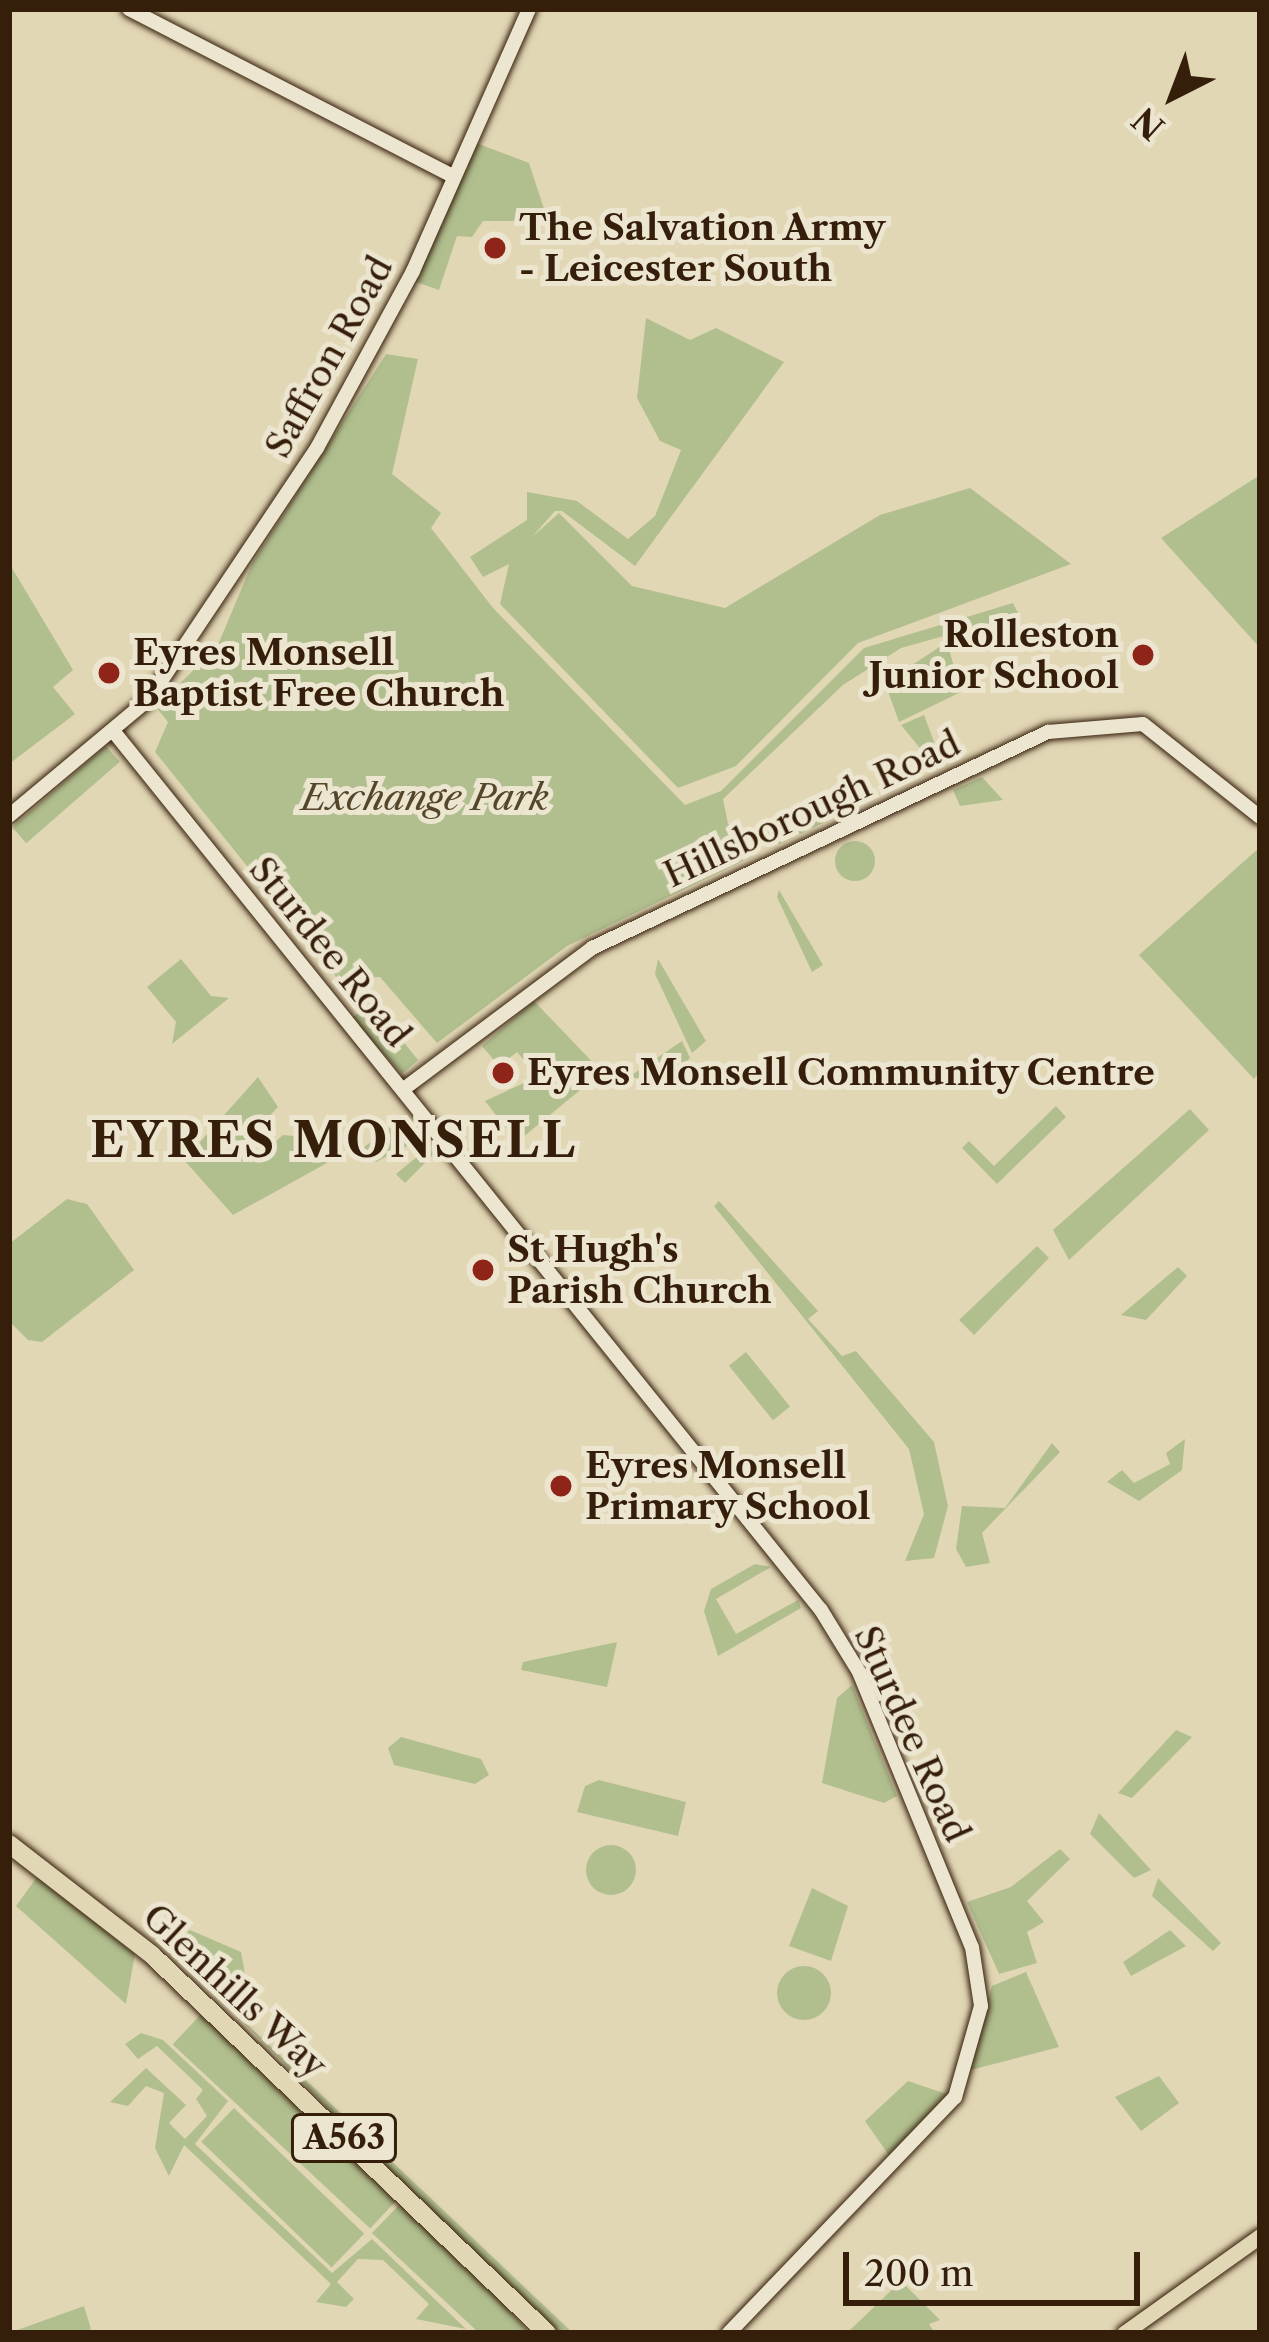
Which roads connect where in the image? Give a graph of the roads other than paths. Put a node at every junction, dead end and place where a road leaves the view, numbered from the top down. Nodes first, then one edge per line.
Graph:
1 (129, 9) edge
2 (529, 9) edge
3 (450, 175) junction
4 (114, 732) junction
5 (9, 816) edge
6 (1260, 817) edge
7 (405, 1088) junction
8 (9, 1844) edge
9 (1260, 2236) edge
10 (509, 2300) junction
11 (533, 2333) edge
12 (547, 2333) edge
13 (729, 2333) edge
14 (1124, 2333) edge

1 - 3 street
2 - 3 street, Saffron Road
3 - 4 street, Saffron Road
4 - 5 street, Saffron Road
4 - 7 street, Sturdee Road
6 - 7 street, Hillsborough Road
7 - 13 street, Sturdee Road
8 - 10 highway, Glenhills Way / A563
9 - 14 main road
10 - 11 highway, Glenhills Way / A563
10 - 12 highway, Glenhills Way / A563

